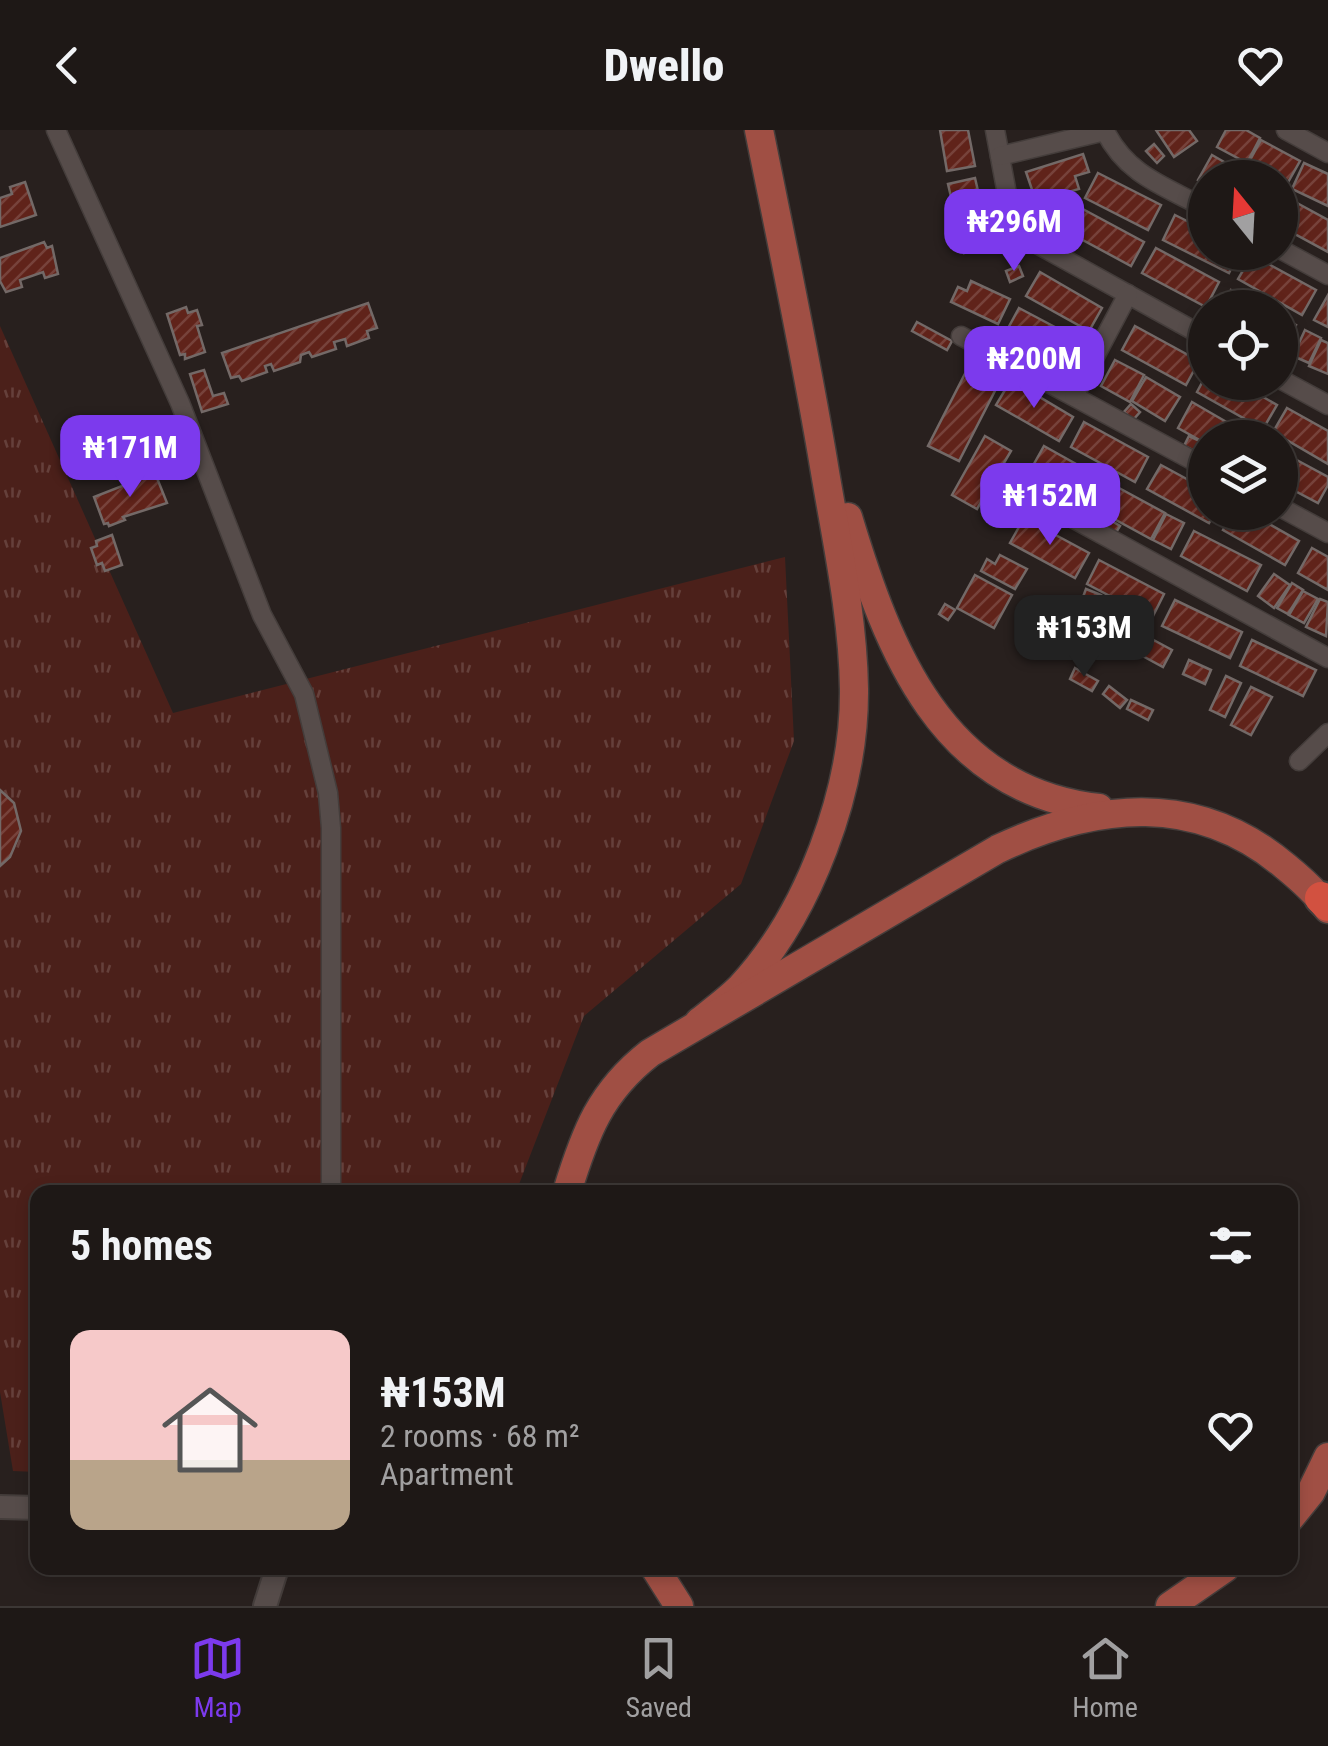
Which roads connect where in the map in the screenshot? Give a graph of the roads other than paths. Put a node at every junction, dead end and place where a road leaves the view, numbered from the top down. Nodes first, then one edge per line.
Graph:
1 (56, 130) edge
2 (760, 130) edge
3 (995, 130) edge
4 (1286, 130) edge
5 (1105, 131) edge
6 (1328, 153) edge
7 (1000, 156) junction
8 (1188, 199) edge
9 (1298, 258) edge
10 (1328, 274) edge
11 (1128, 294) junction
12 (1188, 328) edge
13 (962, 336) dead end
14 (1298, 389) edge
15 (1074, 396) junction
16 (1328, 405) edge
17 (815, 412) junction
18 (1188, 458) edge
19 (1010, 484) dead end
20 (1298, 517) edge
21 (1328, 533) edge
22 (1328, 658) edge
23 (1328, 733) edge
24 (1299, 761) dead end
25 (1126, 812) junction
26 (1326, 904) edge
27 (700, 1022) junction
28 (330, 1185) edge
29 (569, 1185) edge
30 (1328, 1456) edge
31 (0, 1508) edge
32 (30, 1508) edge
33 (1298, 1509) edge
34 (276, 1575) edge
35 (659, 1575) edge
36 (1214, 1575) edge
37 (1217, 1575) edge
38 (266, 1606) edge
39 (679, 1606) edge
40 (1170, 1606) edge
41 (1189, 1606) edge

1 - 28 street
2 - 17 main road
3 - 7 street
4 - 6 street
5 - 7 street
5 - 8 street
7 - 11 street
9 - 10 street
11 - 12 street
11 - 15 street
13 - 15 street
14 - 16 street
15 - 18 street
17 - 25 main road
17 - 27 main road
19 - 22 street
20 - 21 street
23 - 24 street
25 - 26 main road
25 - 27 main road
27 - 29 main road
30 - 33 main road
31 - 32 street
34 - 38 street
35 - 39 main road
36 - 40 main road
37 - 41 main road

